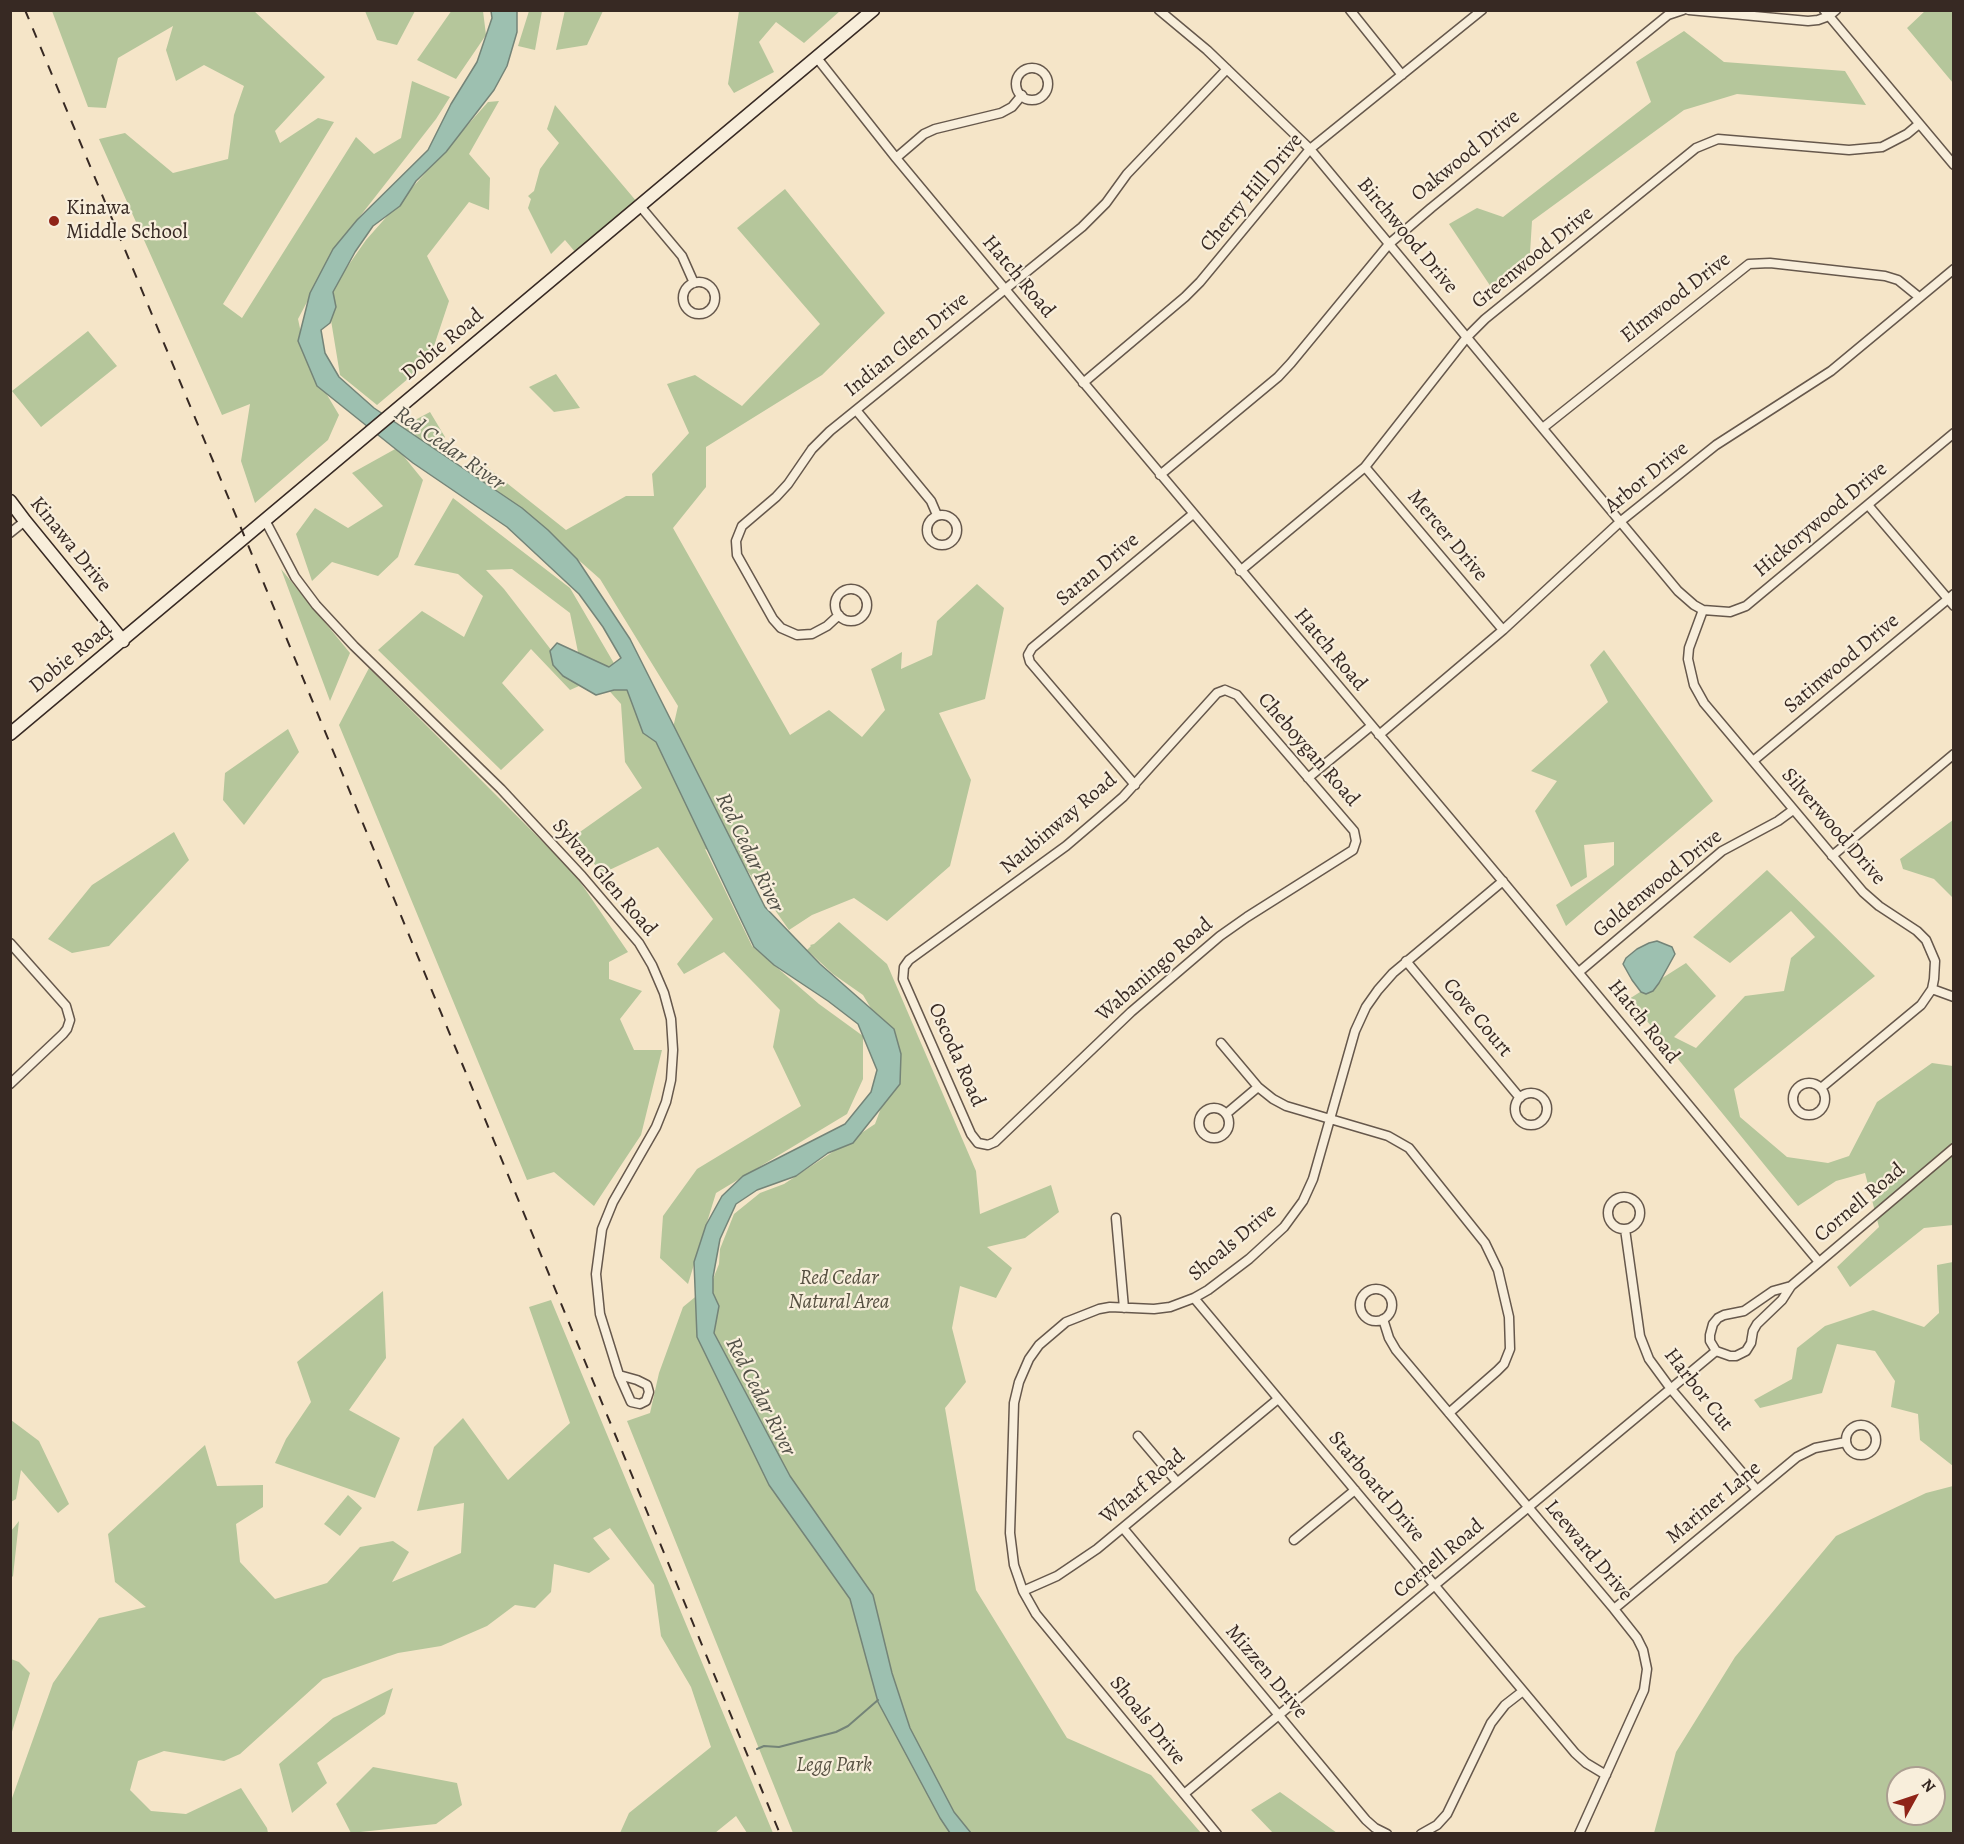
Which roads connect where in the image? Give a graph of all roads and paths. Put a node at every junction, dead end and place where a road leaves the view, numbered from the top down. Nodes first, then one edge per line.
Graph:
1 (873, 10) edge
2 (1159, 10) edge
3 (1350, 10) edge
4 (1482, 10) edge
5 (1683, 10) edge
6 (1689, 10) edge
7 (1670, 12) edge
8 (1830, 12) edge
9 (817, 58) junction
10 (1227, 69) junction
11 (1402, 75) junction
12 (1022, 95) dead end
13 (1919, 124) junction
14 (1310, 149) junction
15 (896, 158) junction
16 (1953, 165) edge
17 (640, 206) junction
18 (1389, 244) junction
19 (1953, 269) edge
20 (694, 283) dead end
21 (1005, 289) junction
22 (1919, 297) junction
23 (1467, 337) junction
24 (1083, 383) junction
25 (856, 410) junction
26 (1544, 427) junction
27 (1953, 433) edge
28 (1365, 466) junction
29 (1160, 475) junction
30 (10, 501) edge
31 (1868, 505) junction
32 (1193, 514) junction
33 (937, 515) dead end
34 (265, 520) junction
35 (25, 521) junction
36 (1621, 521) junction
37 (10, 533) edge
38 (1240, 571) junction
39 (1951, 600) edge
40 (1703, 610) junction
41 (838, 615) dead end
42 (1503, 630) junction
43 (123, 641) junction
44 (1226, 690) joint
45 (1371, 726) junction
46 (10, 734) edge
47 (1379, 735) junction
48 (1953, 754) edge
49 (1753, 761) junction
50 (1308, 778) junction
51 (1135, 785) junction
52 (1793, 810) junction
53 (1356, 841) joint
54 (1832, 856) junction
55 (1503, 881) junction
56 (10, 943) edge
57 (1406, 961) junction
58 (903, 970) joint
59 (1579, 972) junction
60 (1932, 989) junction
61 (1953, 997) edge
62 (1221, 1043) dead end
63 (10, 1084) edge
64 (1257, 1087) junction
65 (1821, 1088) dead end
66 (1520, 1098) dead end
67 (1226, 1114) dead end
68 (1329, 1118) junction
69 (988, 1145) joint
70 (1953, 1148) edge
71 (1116, 1218) dead end
72 (1625, 1229) dead end
73 (1819, 1262) junction
74 (1791, 1286) junction
75 (1194, 1298) junction
76 (1124, 1308) junction
77 (1383, 1319) dead end
78 (1716, 1351) junction
79 (619, 1375) dead end
80 (1671, 1389) junction
81 (1278, 1399) junction
82 (1449, 1413) junction
83 (1138, 1436) dead end
84 (1846, 1442) dead end
85 (1177, 1482) junction
86 (1355, 1490) junction
87 (1756, 1490) junction
88 (1528, 1508) junction
89 (1123, 1528) junction
90 (1294, 1540) dead end
91 (1435, 1586) junction
92 (1023, 1591) junction
93 (1614, 1609) junction
94 (1523, 1691) junction
95 (1279, 1715) junction
96 (1606, 1775) junction
97 (1184, 1794) junction
98 (1217, 1833) edge
99 (1387, 1833) edge
100 (1421, 1833) edge
101 (1579, 1833) edge

1 - 9 street, Dobie Road
2 - 10 street, Birchwood Drive
3 - 11 street
4 - 11 street, Cherry Hill Drive
5 - 7 street, Oakwood Drive
6 - 8 street
7 - 18 street, Oakwood Drive
8 - 13 street
9 - 15 street, Hatch Road
9 - 17 street, Dobie Road
10 - 14 street, Birchwood Drive
10 - 21 street, Indian Glen Drive
11 - 14 street, Cherry Hill Drive
12 - 15 street
13 - 16 street
13 - 23 street, Greenwood Drive
14 - 18 street, Birchwood Drive
14 - 24 street, Cherry Hill Drive
15 - 21 street, Hatch Road
17 - 20 street
17 - 34 street, Dobie Road
18 - 23 street, Birchwood Drive
18 - 29 street, Oakwood Drive
19 - 22 street, Arbor Drive
21 - 24 street, Hatch Road
21 - 25 street, Indian Glen Drive
22 - 26 street, Elmwood Drive
22 - 36 street, Arbor Drive
23 - 26 street, Birchwood Drive
23 - 28 street, Greenwood Drive
24 - 29 street, Hatch Road
25 - 33 street
25 - 41 street, Indian Glen Drive
26 - 36 street, Birchwood Drive
27 - 31 street, Hickorywood Drive
28 - 38 street, Greenwood Drive
28 - 42 street, Mercer Drive
29 - 32 street, Hatch Road
30 - 35 street, Kinawa Drive
31 - 39 street
31 - 40 street, Hickorywood Drive
32 - 38 street, Hatch Road
32 - 51 street, Saran Drive
34 - 43 street, Dobie Road
34 - 79 street, Sylvan Glen Road
35 - 37 street
35 - 43 street, Kinawa Drive
36 - 40 street, Birchwood Drive
36 - 42 street, Arbor Drive
38 - 45 street, Hatch Road
39 - 49 street, Satinwood Drive
40 - 49 street, Silverwood Drive
42 - 47 street, Arbor Drive
43 - 46 street, Dobie Road
44 - 50 street, Cheboygan Road
44 - 51 street, Naubinway Road
45 - 47 street, Hatch Road
45 - 50 street
47 - 55 street, Hatch Road
48 - 54 street
49 - 52 street, Silverwood Drive
50 - 53 street, Cheboygan Road
51 - 58 street, Naubinway Road
52 - 54 street, Silverwood Drive
52 - 59 street, Goldenwood Drive
53 - 69 street, Wabaningo Road
54 - 60 street, Silverwood Drive
55 - 57 street, Shoals Drive
55 - 59 street, Hatch Road
56 - 63 street
57 - 66 street, Cove Court
57 - 68 street, Shoals Drive
58 - 69 street, Oscoda Road
59 - 73 street, Hatch Road
60 - 61 street
60 - 65 street
62 - 64 street
64 - 67 street
64 - 68 street
68 - 75 street, Shoals Drive
68 - 82 street
70 - 73 street, Cornell Road
71 - 76 street
72 - 80 street, Harbor Cut
73 - 74 street, Cornell Road
74 - 78 street, Cornell Road
74 - 78 street, Cornell Road
75 - 76 street, Shoals Drive
75 - 81 street, Starboard Drive
76 - 92 street, Shoals Drive
77 - 82 street, Leeward Drive
78 - 80 street, Cornell Road
80 - 87 street, Harbor Cut
80 - 88 street, Cornell Road
81 - 85 street, Wharf Road
81 - 86 street, Starboard Drive
82 - 88 street, Leeward Drive
83 - 85 street
84 - 87 street, Mariner Lane
85 - 89 street, Wharf Road
86 - 90 street
86 - 91 street, Starboard Drive
87 - 93 street, Mariner Lane
88 - 91 street, Cornell Road
88 - 93 street, Leeward Drive
89 - 92 street, Wharf Road
89 - 95 street, Mizzen Drive
91 - 94 street, Starboard Drive
91 - 95 street, Cornell Road
92 - 97 street, Shoals Drive
93 - 96 street, Leeward Drive
94 - 96 street, Starboard Drive
94 - 100 street
95 - 97 street, Cornell Road
95 - 99 street, Mizzen Drive
96 - 101 street, Leeward Drive
97 - 98 street, Shoals Drive

